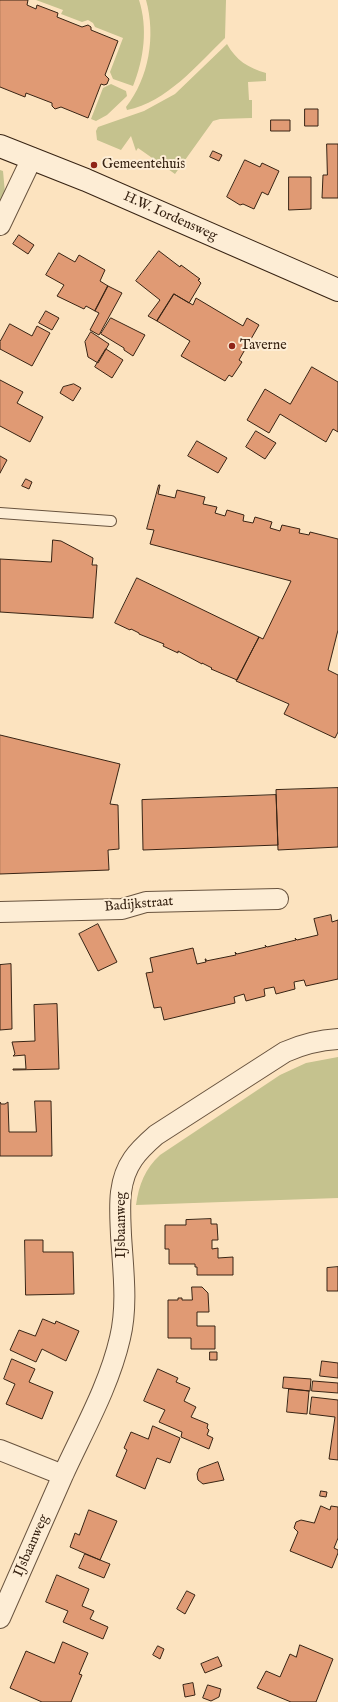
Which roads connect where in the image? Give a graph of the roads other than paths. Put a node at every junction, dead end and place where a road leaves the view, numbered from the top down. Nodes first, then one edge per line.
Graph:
1 (0, 146) edge
2 (32, 158) junction
3 (0, 225) edge
4 (338, 290) edge
5 (0, 513) edge
6 (110, 521) dead end
7 (278, 899) dead end
8 (0, 912) edge
9 (338, 1039) edge
10 (0, 1450) edge
11 (63, 1475) junction
12 (0, 1618) edge

1 - 2 main road, H.W. Iordensweg
2 - 3 street
2 - 4 main road, H.W. Iordensweg
5 - 6 lane
7 - 8 street, Badijkstraat
9 - 11 street, IJsbaanweg
10 - 11 street
11 - 12 street, IJsbaanweg

